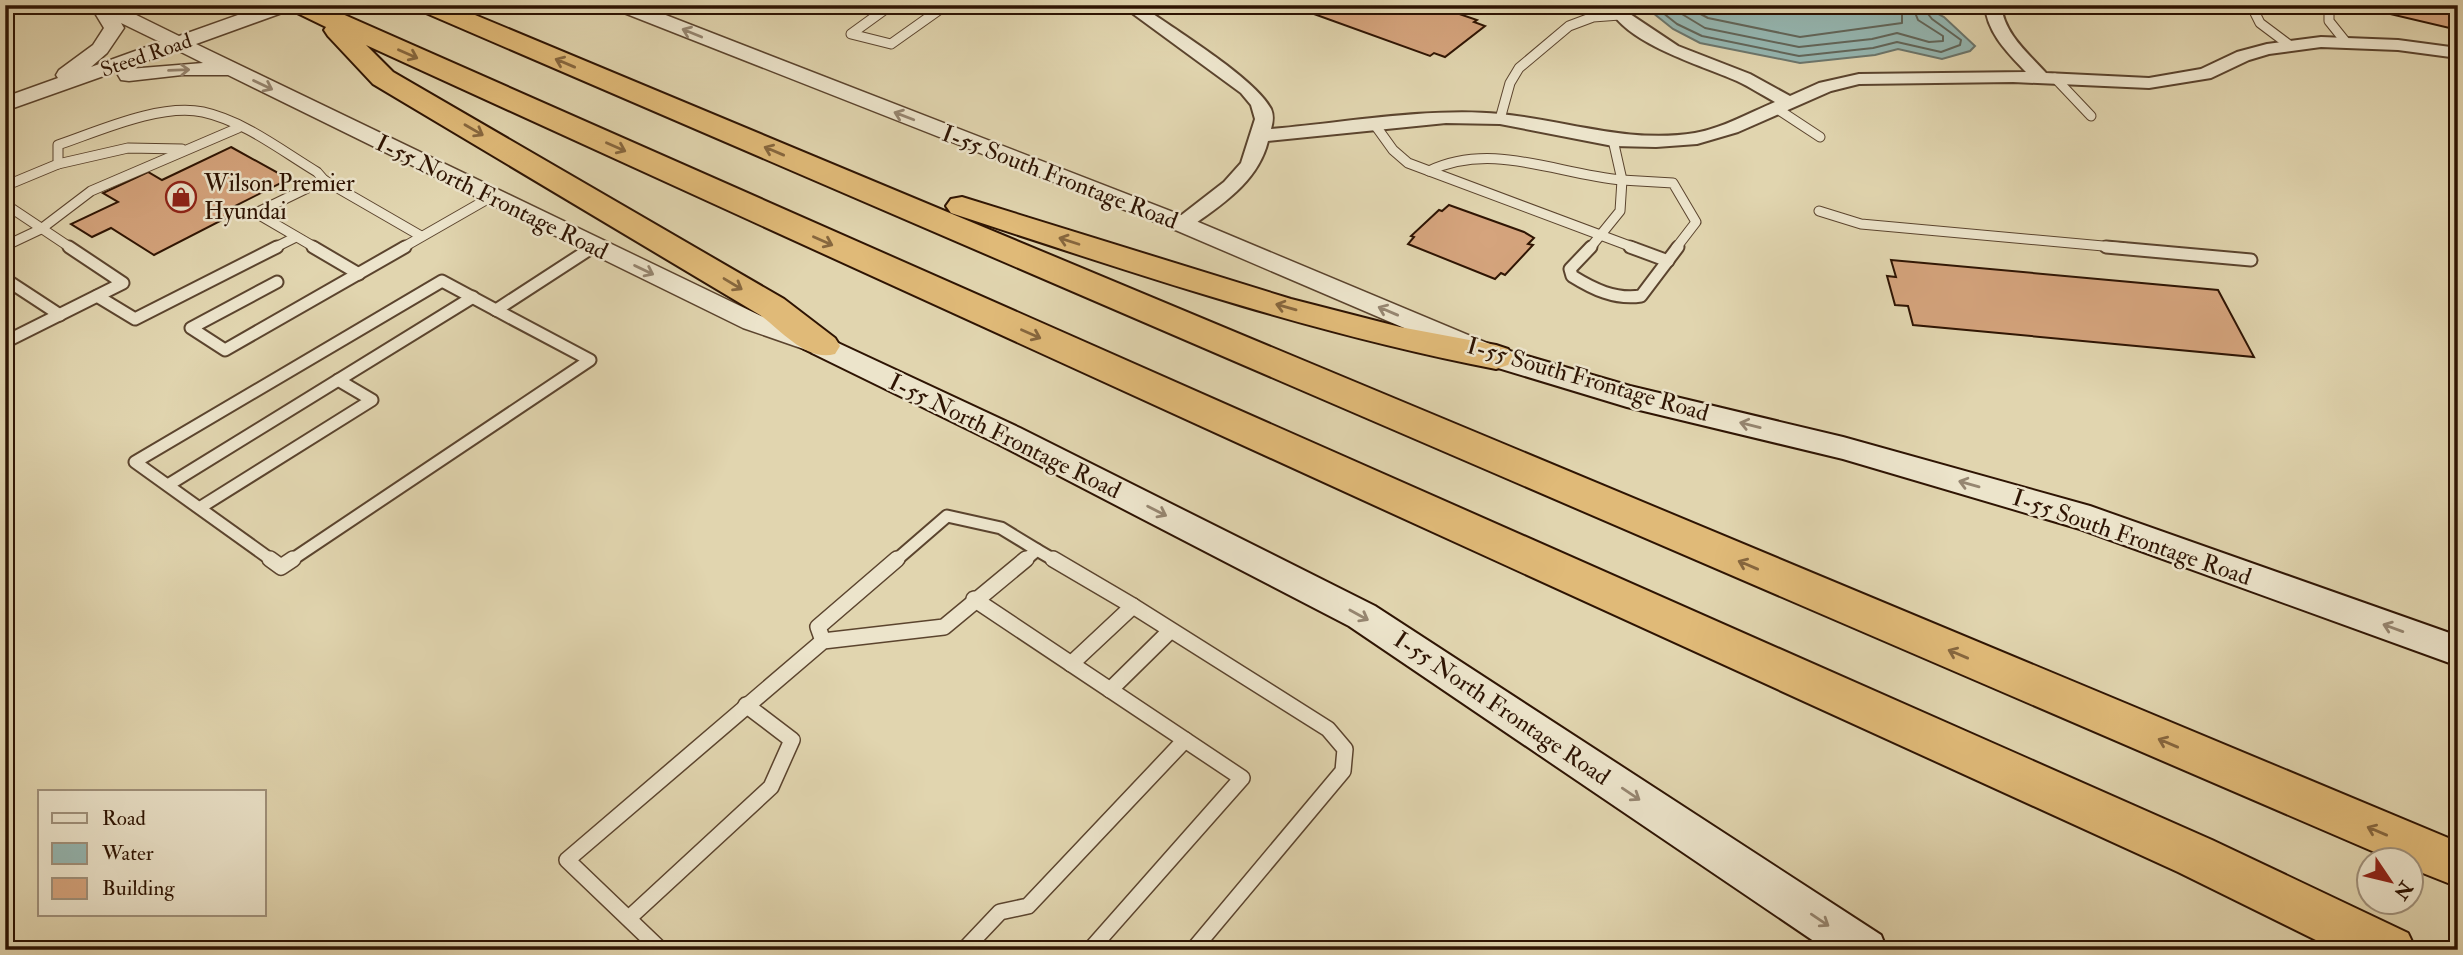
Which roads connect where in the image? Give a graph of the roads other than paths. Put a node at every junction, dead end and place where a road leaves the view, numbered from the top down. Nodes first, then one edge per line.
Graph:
1 (100, 5) edge
2 (286, 5) edge
3 (428, 5) edge
4 (621, 5) edge
5 (891, 5) edge
6 (946, 5) edge
7 (1129, 5) edge
8 (1993, 5) edge
9 (2329, 5) edge
10 (2255, 6) edge
11 (1618, 10) edge
12 (312, 11) edge
13 (2345, 41) junction
14 (180, 44) junction
15 (2288, 44) junction
16 (2458, 53) edge
17 (234, 72) junction
18 (2048, 78) junction
19 (40, 92) junction
20 (5, 104) edge
21 (1782, 105) junction
22 (2091, 116) dead end
23 (1500, 119) junction
24 (1375, 125) junction
25 (238, 128) junction
26 (1261, 136) junction
27 (1820, 137) dead end
28 (1613, 140) junction
29 (188, 149) junction
30 (58, 164) junction
31 (1429, 171) junction
32 (837, 178) junction
33 (324, 180) junction
34 (1620, 180) junction
35 (5, 186) edge
36 (491, 197) junction
37 (5, 204) edge
38 (1819, 211) dead end
39 (1182, 224) junction
40 (41, 229) junction
41 (421, 236) junction
42 (1599, 236) junction
43 (296, 237) junction
44 (5, 246) edge
45 (594, 246) junction
46 (2251, 260) dead end
47 (1668, 261) junction
48 (359, 274) junction
49 (5, 279) edge
50 (277, 282) dead end
51 (97, 296) junction
52 (472, 297) junction
53 (496, 310) junction
54 (60, 315) junction
55 (5, 342) edge
56 (823, 346) junction
57 (1496, 357) junction
58 (338, 380) junction
59 (168, 485) junction
60 (201, 508) junction
61 (1037, 550) junction
62 (974, 599) junction
63 (1133, 606) junction
64 (1170, 631) junction
65 (823, 641) junction
66 (2448, 645) edge
67 (1072, 664) junction
68 (1110, 690) junction
69 (746, 705) junction
70 (1185, 740) junction
71 (2449, 862) edge
72 (629, 918) junction
73 (661, 950) edge
74 (964, 950) edge
75 (1090, 950) edge
76 (1193, 950) edge
77 (1865, 950) edge
78 (2390, 950) edge

1 - 14 street, I-55 North Frontage Road
1 - 19 street
2 - 14 street, Steed Road
32 -> 3 highway
39 -> 4 street, I-55 South Frontage Road
5 - 6 lane
7 - 26 street
8 - 18 street
9 - 13 lane
10 - 15 lane
11 - 21 street
11 - 23 lane
12 -> 56 highway
12 -> 78 highway
13 - 15 street
13 - 16 street
14 - 17 street, I-55 North Frontage Road
14 - 19 street, Steed Road
15 - 18 street
19 -> 17 street
17 -> 36 street, I-55 North Frontage Road
18 - 21 street
18 - 22 lane
19 - 20 street, Steed Road
21 - 27 lane
21 - 28 street
23 - 24 street
23 - 28 street
24 - 26 street
24 - 31 lane
25 - 29 lane
25 - 30 lane
25 - 33 lane
26 - 39 street
28 - 34 lane
29 - 30 lane
29 - 40 lane
30 - 35 lane
31 - 34 lane
31 - 42 lane
57 -> 32 highway
71 -> 32 highway
33 - 41 lane
33 - 43 lane
34 - 42 lane
34 - 47 lane
36 - 41 lane
36 - 45 street, I-55 North Frontage Road
37 - 40 lane
38 - 46 lane
57 -> 39 street, I-55 South Frontage Road
40 - 44 lane
40 - 51 lane
41 - 48 lane
42 - 47 lane
42 - 47 lane
43 - 48 lane
43 - 51 lane
45 - 53 lane
45 -> 56 street, I-55 North Frontage Road
48 - 50 lane
49 - 54 lane
51 - 54 lane
52 - 53 lane
52 - 58 lane
52 - 59 lane
53 - 60 lane
54 - 55 lane
56 -> 77 main road, I-55 North Frontage Road
66 -> 57 main road, I-55 South Frontage Road
58 - 59 lane
58 - 60 lane
59 - 60 lane
61 - 62 lane
61 - 63 lane
61 - 65 lane
62 - 65 lane
62 - 67 lane
63 - 64 lane
63 - 67 lane
64 - 68 lane
64 - 76 lane
65 - 69 lane
67 - 68 lane
68 - 70 lane
69 - 72 lane
69 - 72 lane
70 - 74 lane
70 - 75 lane
72 - 73 lane

